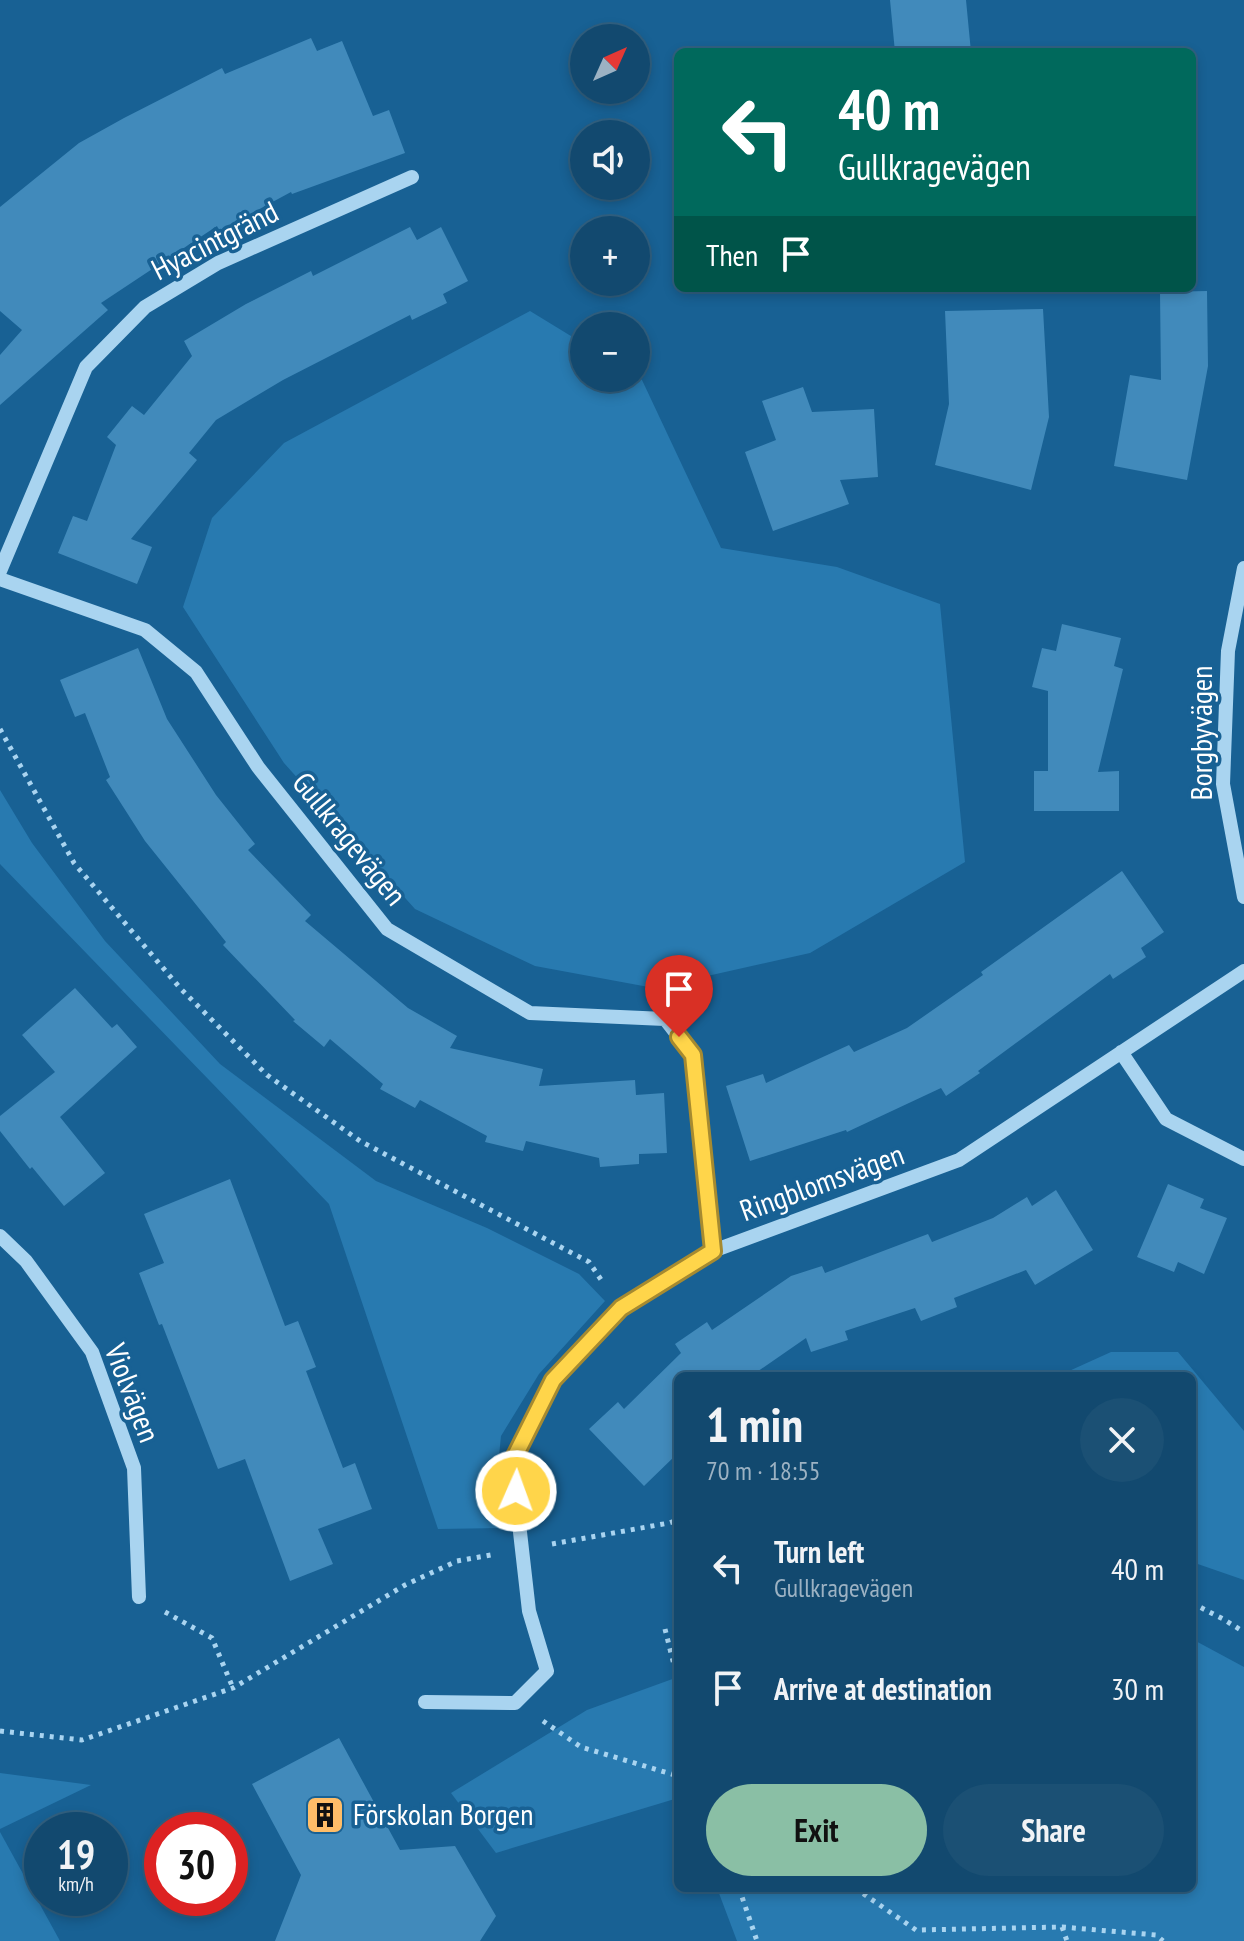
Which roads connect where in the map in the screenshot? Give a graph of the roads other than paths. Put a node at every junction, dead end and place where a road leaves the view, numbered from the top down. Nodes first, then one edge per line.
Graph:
1 (412, 177) dead end
2 (1244, 568) edge
3 (0, 571) edge
4 (0, 579) edge
5 (1244, 897) edge
6 (1244, 971) edge
7 (1121, 1052) junction
8 (1244, 1159) edge
9 (0, 1236) edge
10 (713, 1251) junction
11 (139, 1597) road end
12 (425, 1702) dead end

1 - 3 street, Hyacintgränd
2 - 5 street, Borgbyvägen
4 - 10 street, Gullkragevägen
6 - 7 street, Ringblomsvägen
7 - 8 street
7 - 10 street, Ringblomsvägen
9 - 11 street, Violvägen
10 - 12 street, Ringblomsvägen

